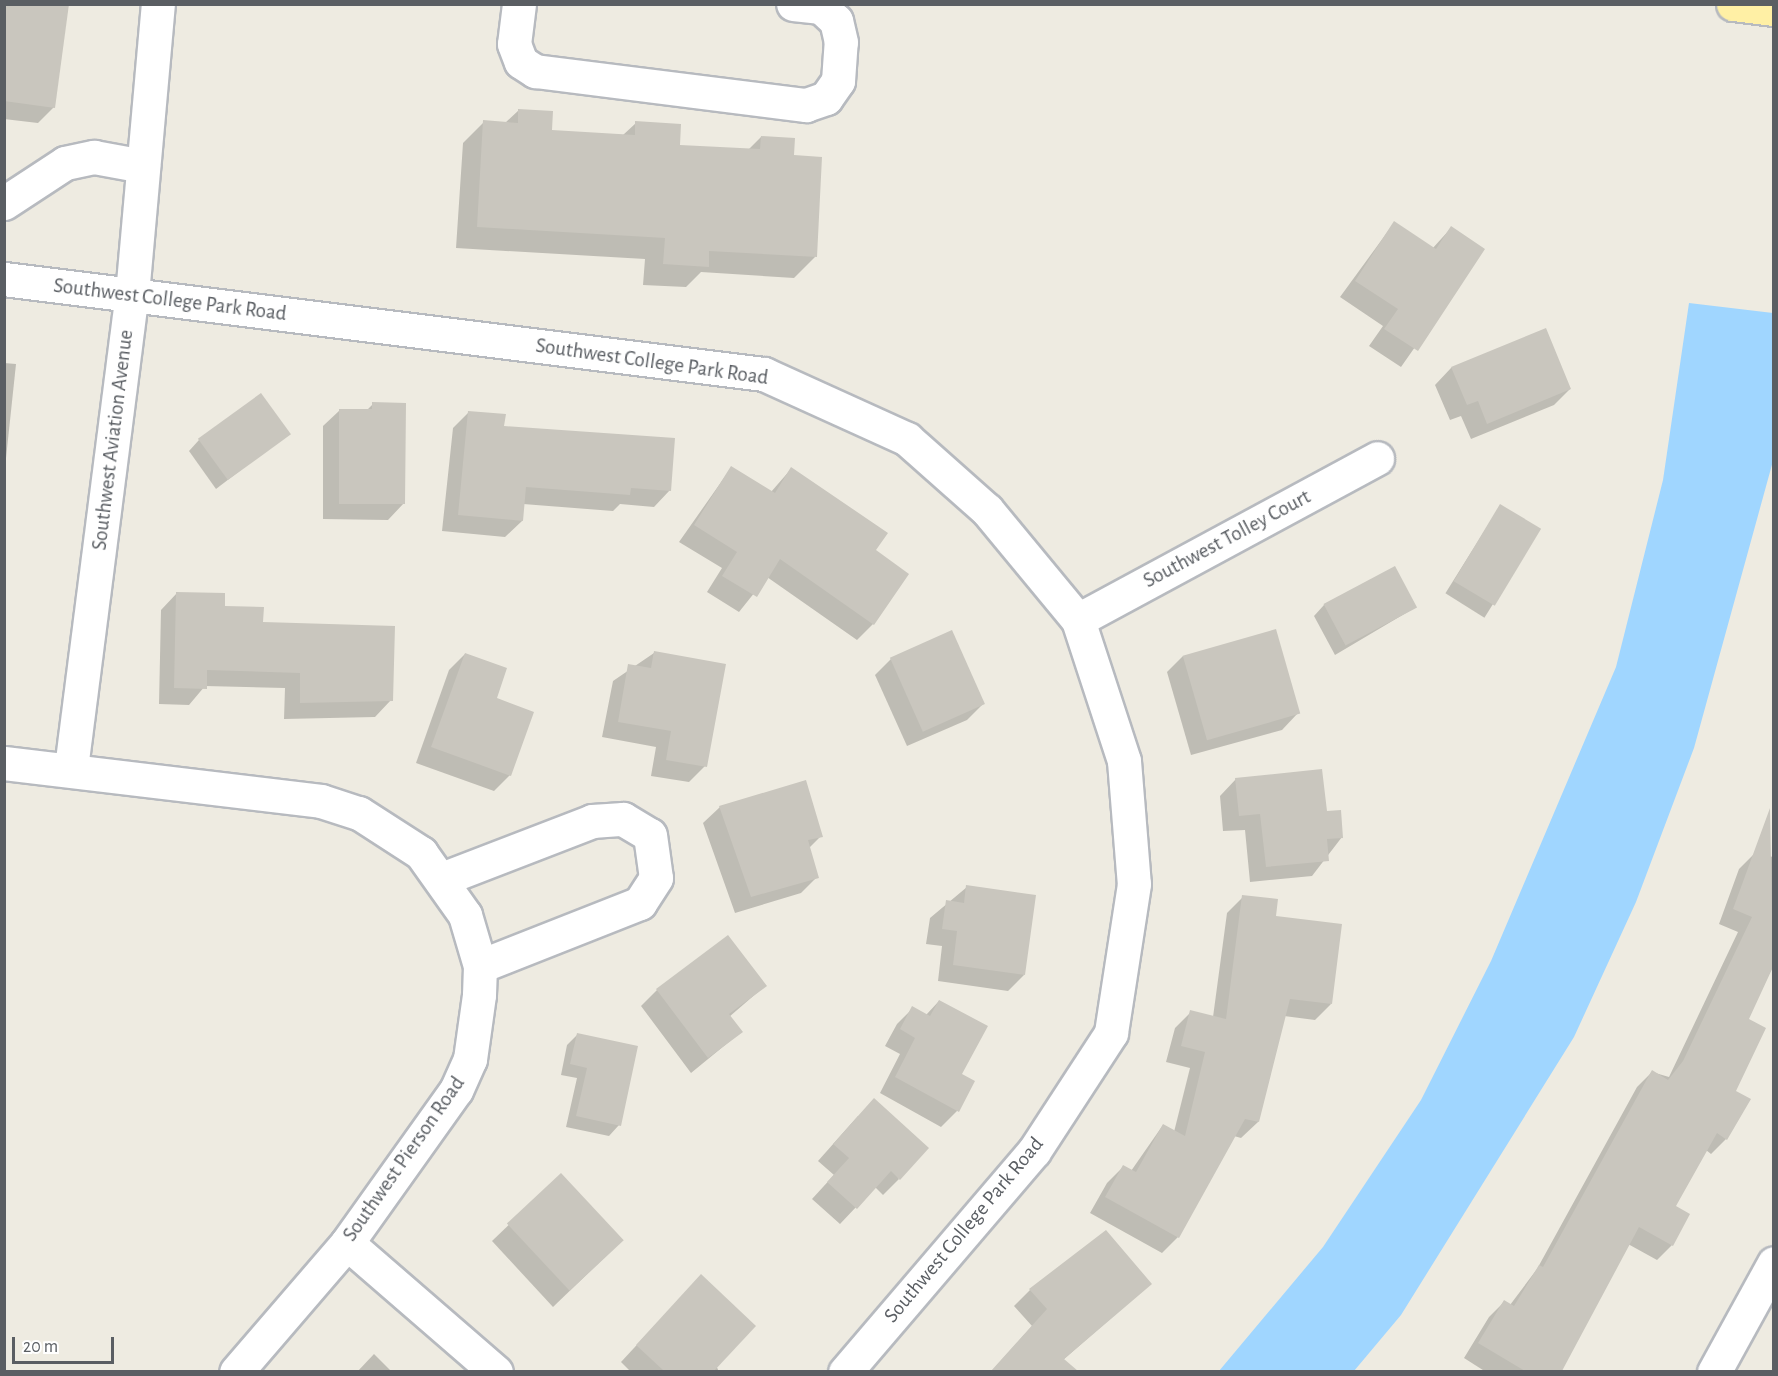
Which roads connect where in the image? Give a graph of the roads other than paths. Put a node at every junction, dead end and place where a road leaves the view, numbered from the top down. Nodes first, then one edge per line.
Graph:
1 (158, 4) edge
2 (519, 4) edge
3 (793, 4) edge
4 (1733, 4) edge
5 (1773, 9) edge
6 (143, 166) junction
7 (4, 203) edge
8 (4, 279) edge
9 (132, 294) junction
10 (1377, 458) dead end
11 (1078, 620) junction
12 (4, 763) edge
13 (71, 768) junction
14 (442, 879) junction
15 (480, 966) junction
16 (347, 1243) junction
17 (1773, 1263) edge
18 (236, 1371) edge
19 (496, 1371) edge
20 (844, 1371) edge
21 (1714, 1371) edge

1 - 6 street, Southwest Aviation Avenue
2 - 3 street
4 - 5 main road
6 - 7 street
6 - 9 street, Southwest Aviation Avenue
8 - 9 street, Southwest College Park Road
9 - 11 street, Southwest College Park Road
9 - 13 street, Southwest Aviation Avenue
10 - 11 street, Southwest Tolley Court
11 - 20 street, Southwest College Park Road
12 - 13 street, Southwest Pierson Road
13 - 14 street, Southwest Pierson Road
14 - 15 street, Southwest Pierson Road
14 - 15 street
15 - 16 street, Southwest Pierson Road
16 - 18 street, Southwest Pierson Road
16 - 19 street
17 - 21 street

